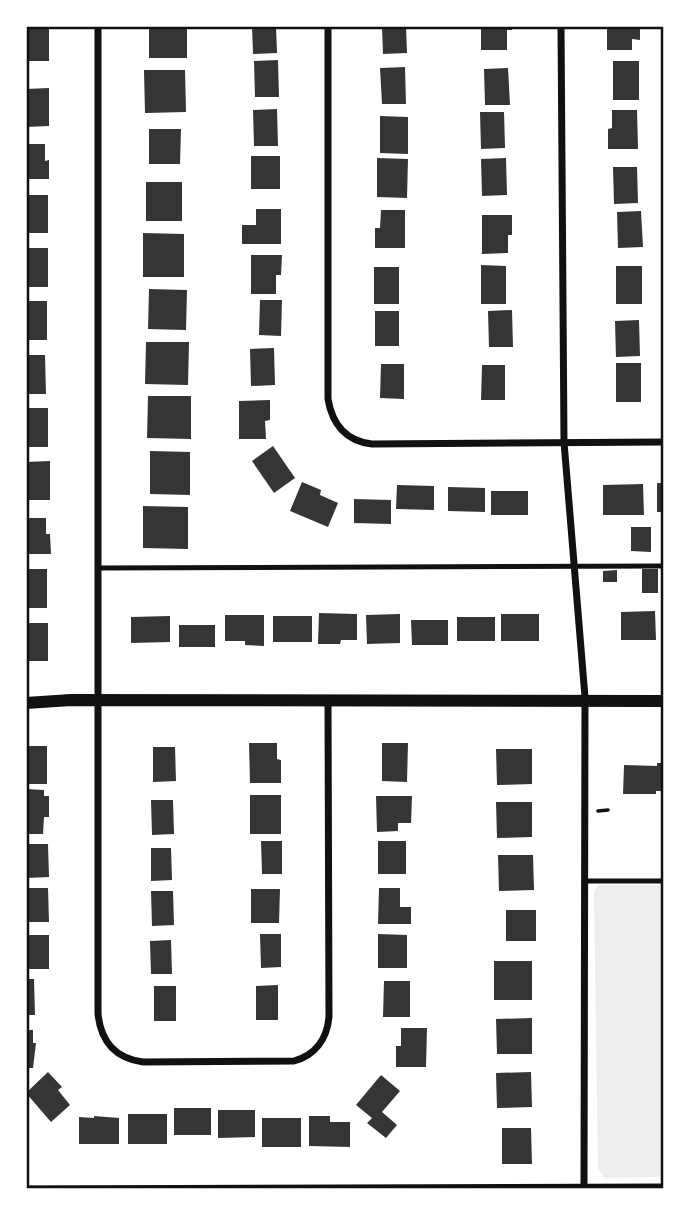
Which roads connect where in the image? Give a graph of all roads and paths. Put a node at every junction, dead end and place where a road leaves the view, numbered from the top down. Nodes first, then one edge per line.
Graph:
1 (98, 26) edge
2 (328, 26) edge
3 (561, 26) edge
4 (564, 442) junction
5 (664, 442) edge
6 (574, 566) junction
7 (664, 566) edge
8 (98, 568) junction
9 (97, 700) junction
10 (328, 701) junction
11 (664, 701) edge
12 (585, 702) junction
13 (26, 703) edge
14 (608, 810) dead end
15 (596, 811) dead end
16 (585, 881) junction
17 (664, 881) edge
18 (664, 1186) edge
19 (26, 1188) edge
20 (584, 1188) edge

1 - 8 street
2 - 4 street
3 - 4 street
4 - 5 street
4 - 6 street
6 - 7 lane
6 - 8 lane
6 - 12 street
8 - 9 street
9 - 10 street
9 - 10 street
9 - 13 street
10 - 12 street
11 - 12 street
12 - 16 street
14 - 15 path
16 - 17 lane
16 - 20 street
18 - 20 lane
19 - 20 lane

